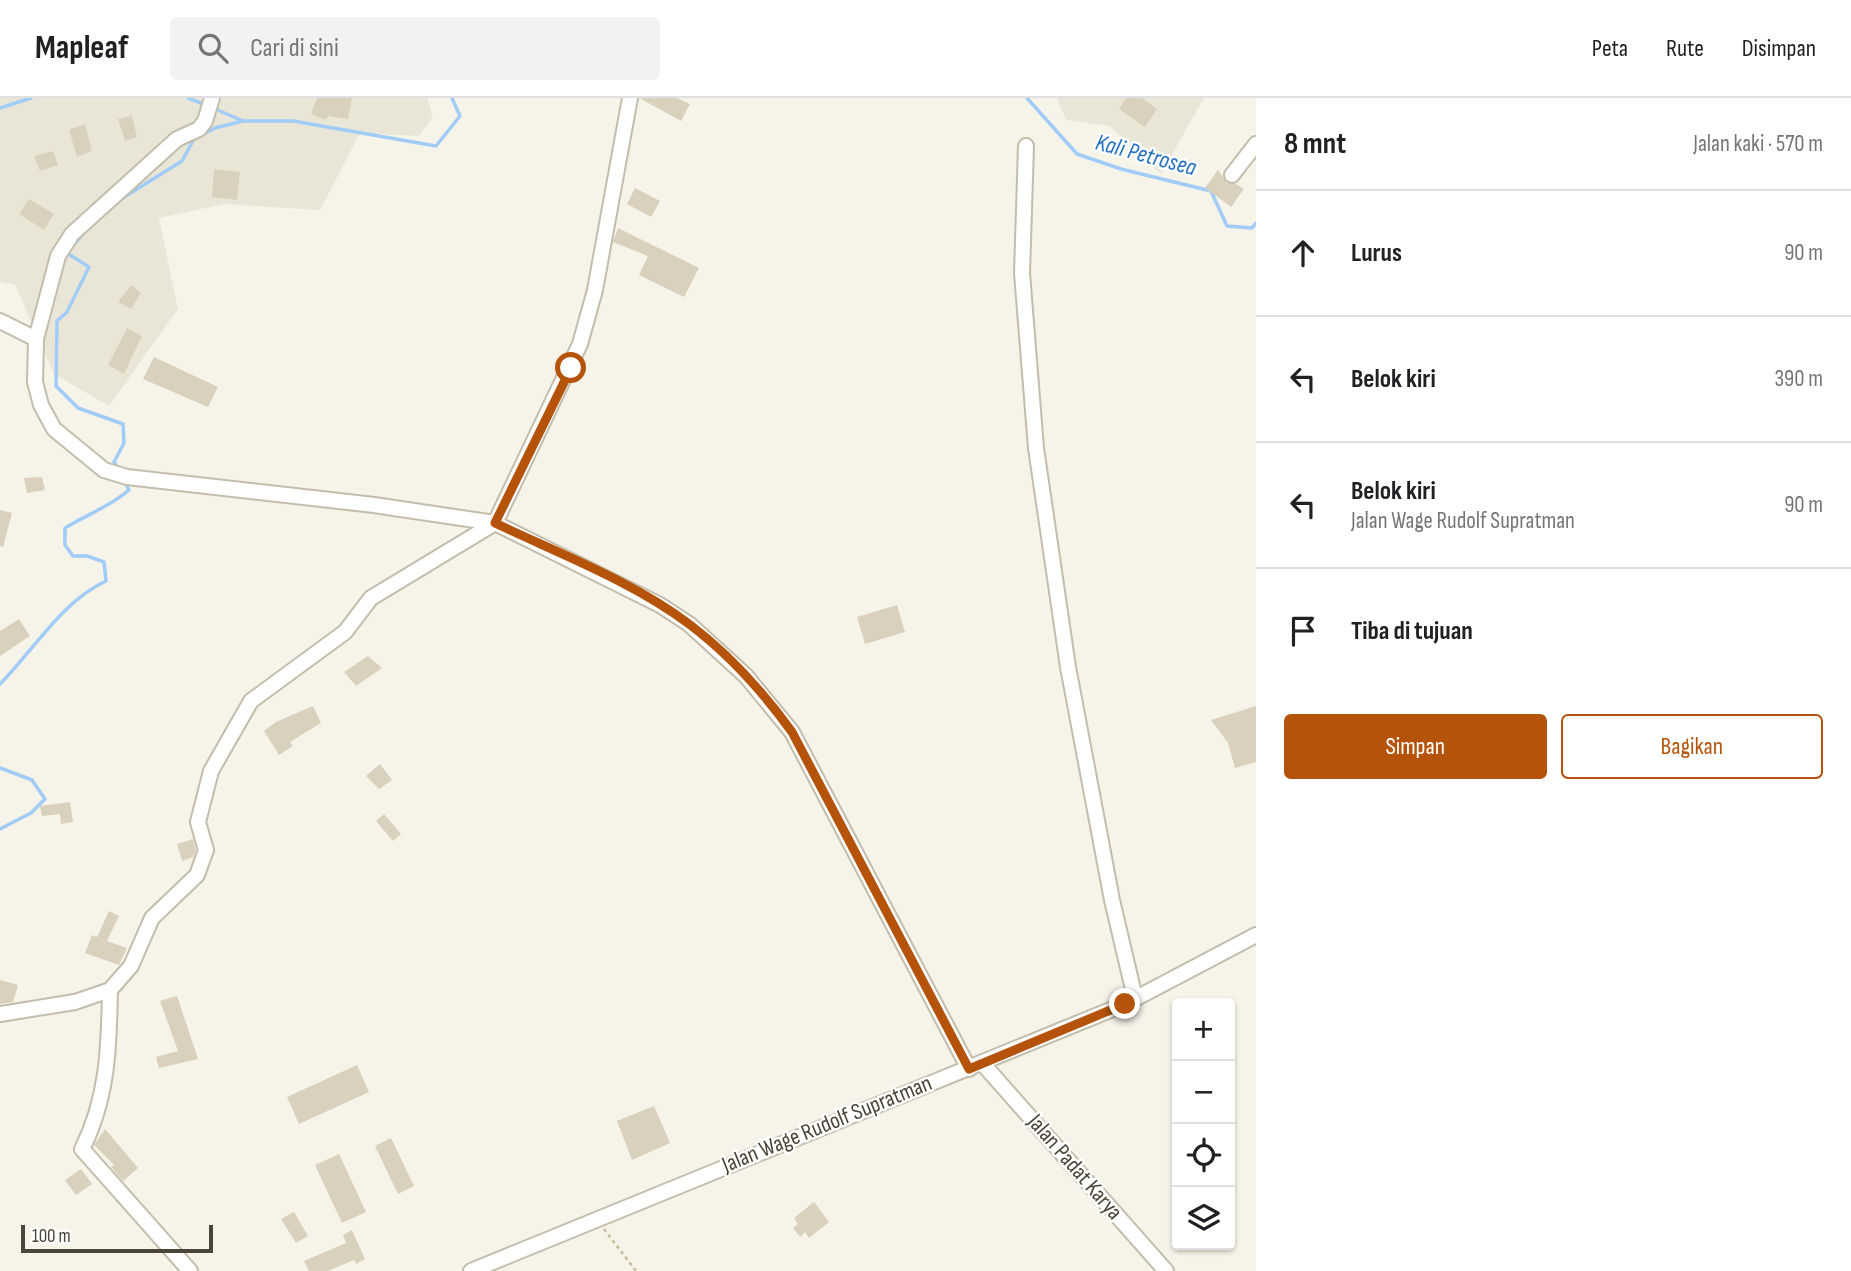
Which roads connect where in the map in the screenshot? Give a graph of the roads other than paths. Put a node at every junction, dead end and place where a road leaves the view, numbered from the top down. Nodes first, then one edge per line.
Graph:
1 (630, 98) edge
2 (210, 102) edge
3 (1256, 145) edge
4 (1026, 146) dead end
5 (1232, 175) dead end
6 (0, 321) edge
7 (36, 339) junction
8 (495, 523) junction
9 (1256, 935) edge
10 (110, 990) junction
11 (1135, 998) junction
12 (0, 1014) edge
13 (984, 1064) junction
14 (969, 1069) junction
15 (190, 1271) edge
16 (471, 1271) edge
17 (1166, 1271) edge

1 - 8 street
2 - 7 street
3 - 5 street
4 - 11 street
6 - 7 street
7 - 8 street
8 - 10 street
8 - 14 street
9 - 11 street, Jalan Wage Rudolf Supratman
10 - 12 street
10 - 15 street
11 - 13 street, Jalan Wage Rudolf Supratman
13 - 14 street, Jalan Wage Rudolf Supratman
13 - 17 street, Jalan Padat Karya
14 - 16 street, Jalan Wage Rudolf Supratman

